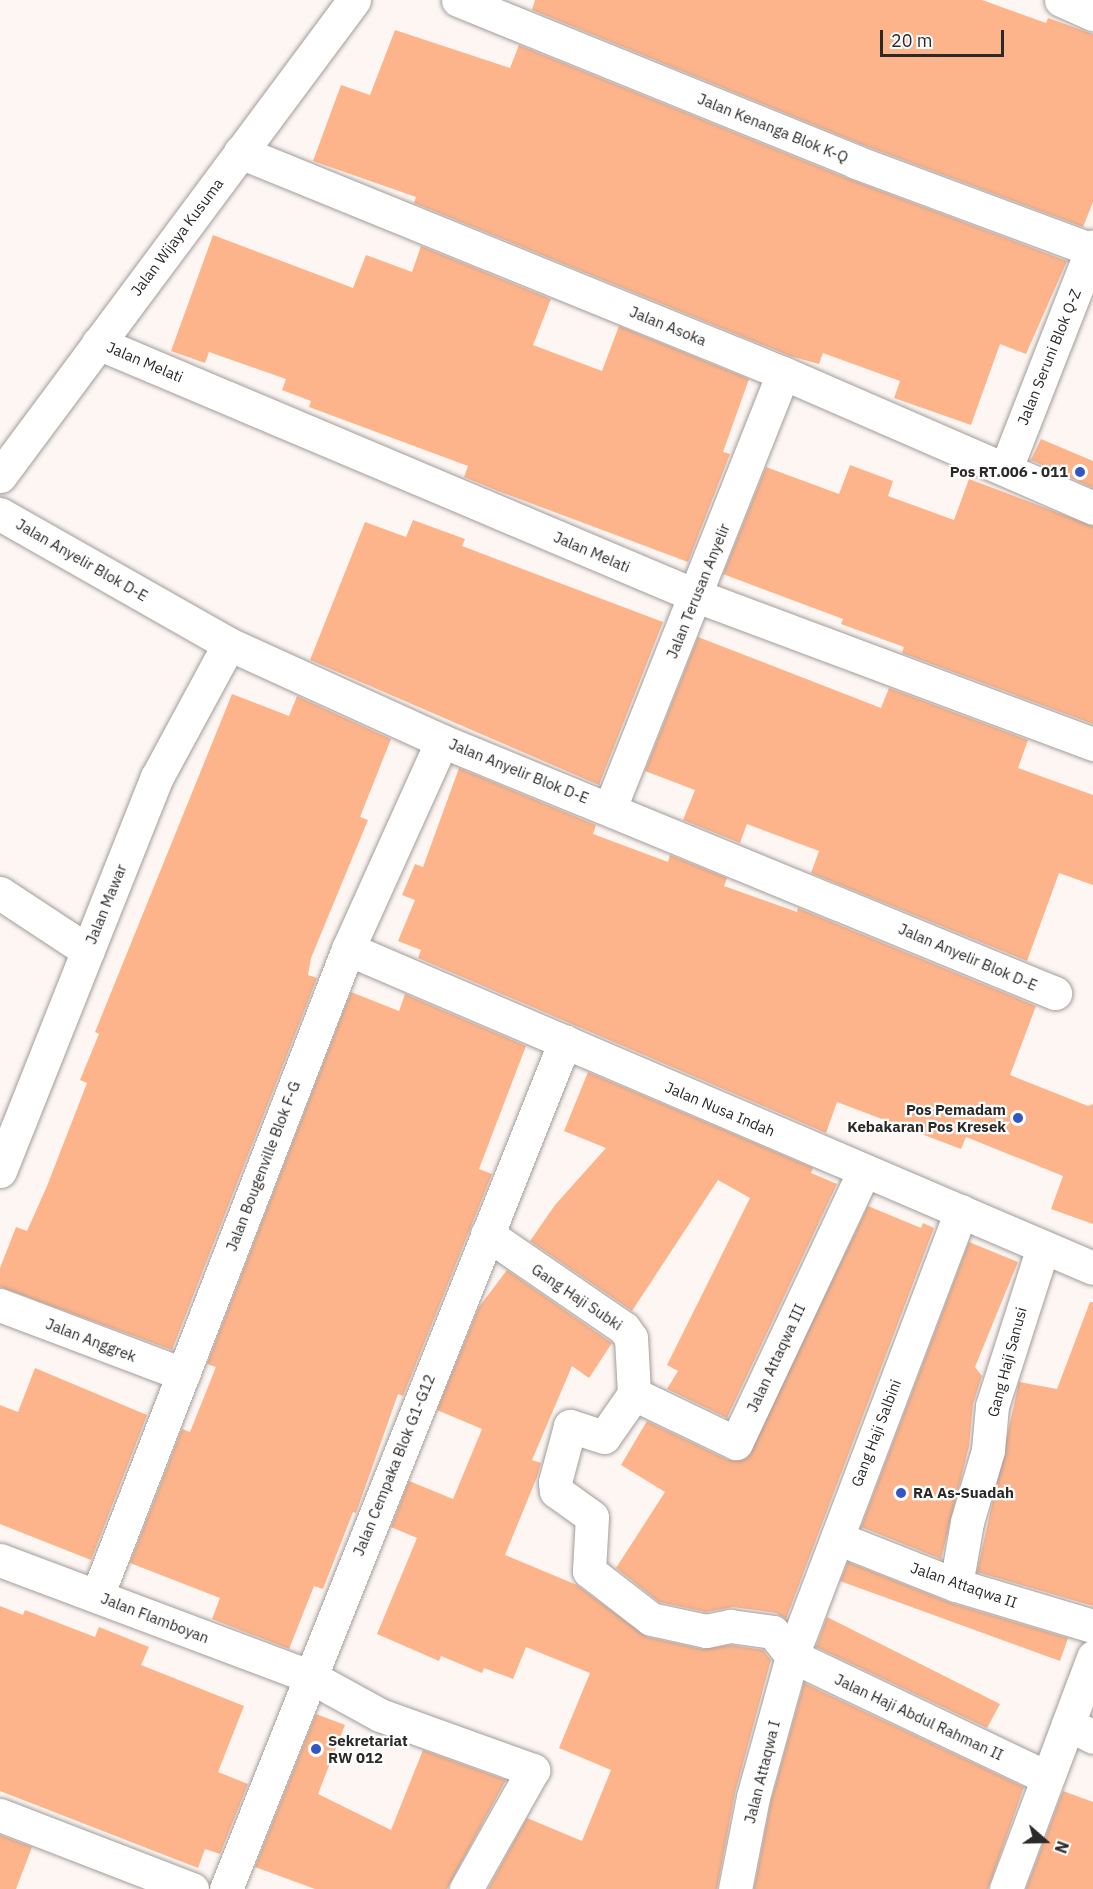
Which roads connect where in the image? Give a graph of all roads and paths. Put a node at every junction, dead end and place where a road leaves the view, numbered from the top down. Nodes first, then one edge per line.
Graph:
1 (354, 0) edge
2 (458, 0) edge
3 (1061, 0) edge
4 (1093, 14) edge
5 (240, 152) junction
6 (1092, 248) edge
7 (98, 343) junction
8 (783, 373) junction
9 (1006, 468) junction
10 (0, 476) edge
11 (1093, 508) edge
12 (0, 514) edge
13 (697, 596) junction
14 (229, 644) junction
15 (442, 741) junction
16 (1093, 744) edge
17 (610, 808) junction
18 (0, 893) edge
19 (348, 949) junction
20 (88, 951) junction
21 (1055, 993) dead end
22 (565, 1041) junction
23 (0, 1171) edge
24 (864, 1171) junction
25 (961, 1211) junction
26 (487, 1234) junction
27 (1043, 1247) junction
28 (1093, 1268) edge
29 (0, 1305) edge
30 (183, 1374) junction
31 (634, 1394) junction
32 (837, 1538) junction
33 (0, 1560) edge
34 (956, 1585) junction
35 (97, 1596) junction
36 (1093, 1626) edge
37 (792, 1656) junction
38 (1093, 1657) edge
39 (309, 1677) junction
40 (1081, 1730) edge
41 (1046, 1777) junction
42 (0, 1815) edge
43 (192, 1889) edge
44 (226, 1889) edge
45 (466, 1889) edge
46 (735, 1889) edge
47 (1006, 1889) edge

1 - 5 street, Jalan Wijaya Kusuma
2 - 6 street, Jalan Kenanga Blok K-Q
3 - 4 street
5 - 7 street, Jalan Wijaya Kusuma
5 - 8 street, Jalan Asoka
6 - 9 street, Jalan Seruni Blok Q-Z
7 - 10 street, Jalan Wijaya Kusuma
7 - 13 street, Jalan Melati
8 - 9 street, Jalan Asoka
8 - 13 street, Jalan Terusan Anyelir
9 - 11 street, Jalan Asoka
12 - 14 street, Jalan Anyelir Blok D-E
13 - 16 street, Jalan Melati
13 - 17 street, Jalan Terusan Anyelir
14 - 15 street, Jalan Anyelir Blok D-E
14 - 20 street, Jalan Mawar
15 - 17 street, Jalan Anyelir Blok D-E
15 - 19 street, Jalan Bougenville Blok F-G
17 - 21 street, Jalan Anyelir Blok D-E
18 - 20 street
19 - 22 street, Jalan Nusa Indah
19 - 30 street, Jalan Bougenville Blok F-G
20 - 23 street, Jalan Mawar
22 - 24 street, Jalan Nusa Indah
22 - 26 street, Jalan Cempaka Blok G1-G12
24 - 25 street, Jalan Nusa Indah
24 - 31 street, Jalan Attaqwa III
25 - 27 street, Jalan Nusa Indah
25 - 32 street, Gang Haji Salbini
26 - 31 street, Gang Haji Subki
26 - 39 street, Jalan Cempaka Blok G1-G12
27 - 28 street, Jalan Nusa Indah
27 - 34 street, Gang Haji Sanusi
29 - 30 street, Jalan Anggrek
30 - 35 street, Jalan Bougenville Blok F-G
31 - 37 street
32 - 34 street, Jalan Attaqwa II
32 - 37 street, Gang Haji Salbini
33 - 35 street, Jalan Flamboyan
34 - 36 street, Jalan Attaqwa II
35 - 39 street, Jalan Flamboyan
37 - 41 street, Jalan Haji Abdul Rahman II
37 - 46 street, Jalan Attaqwa I
38 - 40 street
39 - 44 street, Jalan Cempaka Blok G1-G12
39 - 45 street, Jalan Flamboyan
40 - 41 street
41 - 47 street
42 - 43 street

